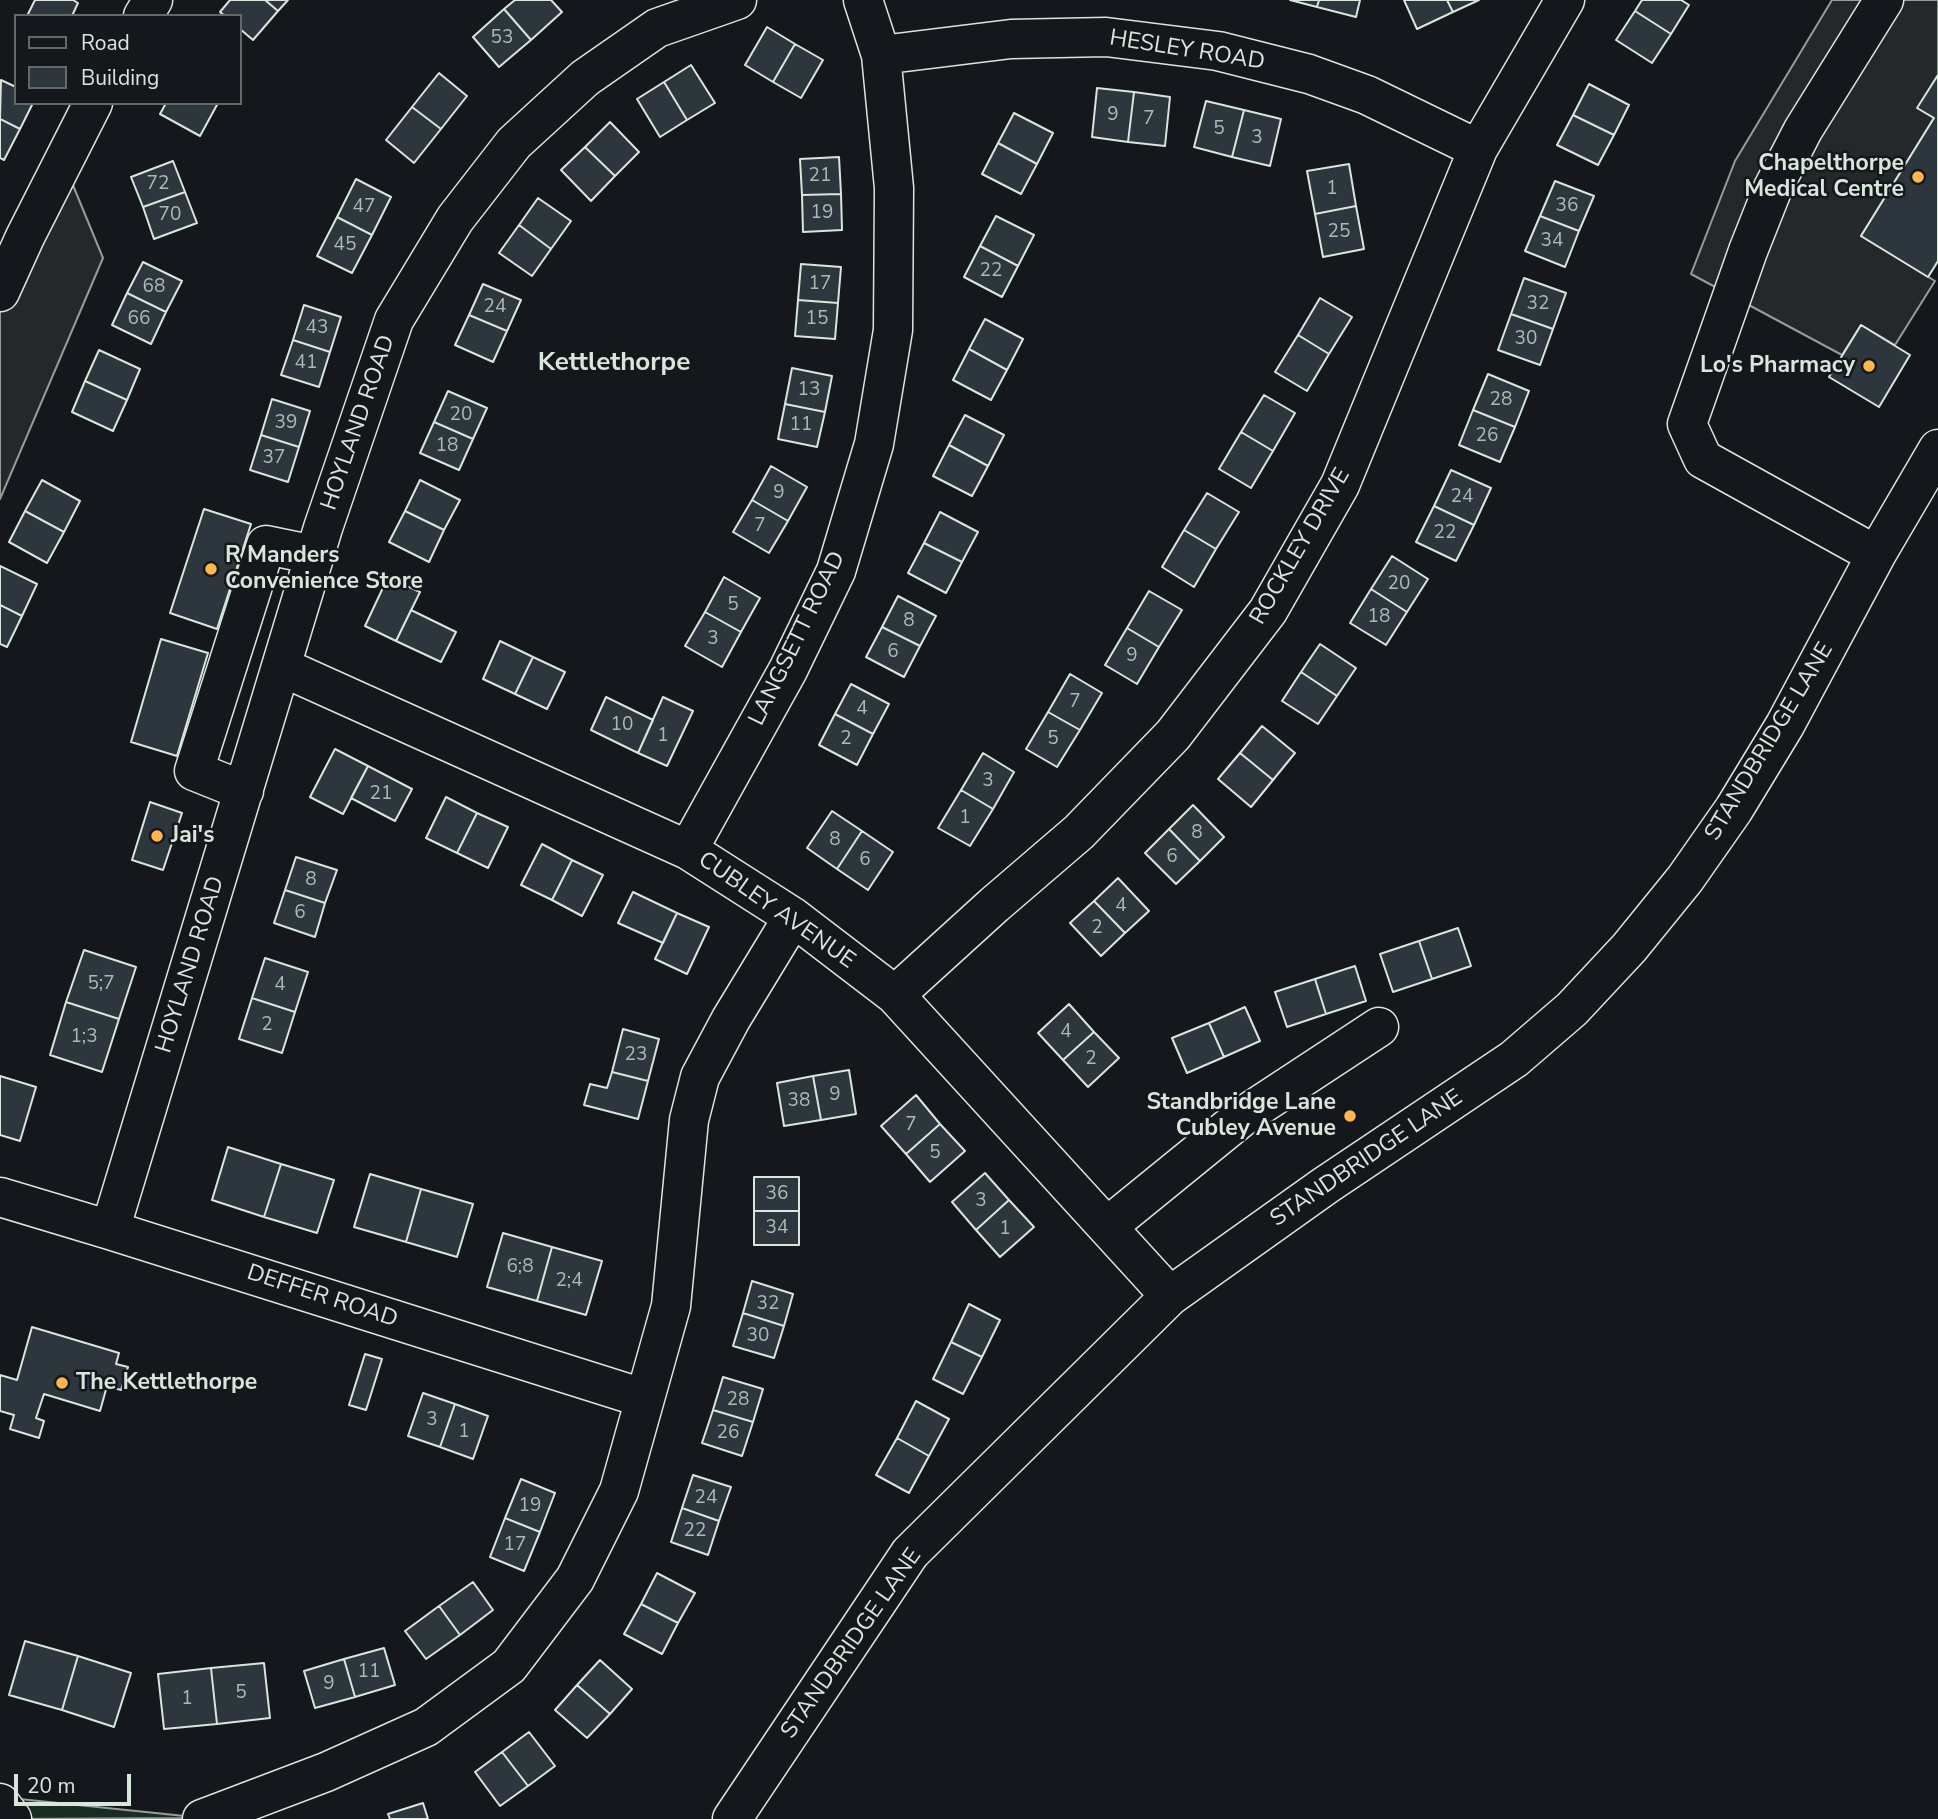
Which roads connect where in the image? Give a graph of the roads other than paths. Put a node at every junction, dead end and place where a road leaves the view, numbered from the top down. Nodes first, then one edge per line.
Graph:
1 (737, 0) edge
2 (863, 0) edge
3 (1565, 0) edge
4 (1884, 0) edge
5 (881, 55) junction
6 (92, 105) edge
7 (1478, 149) junction
8 (0, 292) edge
9 (1938, 449) edge
10 (315, 555) junction
11 (1875, 555) junction
12 (282, 667) junction
13 (244, 791) junction
14 (688, 850) junction
15 (793, 917) junction
16 (895, 995) junction
17 (1379, 1027) dead end
18 (0, 1197) edge
19 (1108, 1226) junction
20 (110, 1230) junction
21 (1170, 1296) junction
22 (643, 1398) junction
23 (0, 1803) edge
24 (12, 1819) edge
25 (202, 1819) edge
26 (733, 1819) edge

1 - 10 street, HOYLAND ROAD
2 - 5 street, LANGSETT ROAD
3 - 7 street, ROCKLEY DRIVE
4 - 11 street
5 - 7 street, HESLEY ROAD
5 - 14 street, LANGSETT ROAD
6 - 8 street
7 - 16 street, ROCKLEY DRIVE
9 - 11 street, STANDBRIDGE LANE
10 - 12 street, HOYLAND ROAD
10 - 13 street
11 - 21 street, STANDBRIDGE LANE
12 - 13 street, HOYLAND ROAD
12 - 14 street, CUBLEY AVENUE
13 - 20 street, HOYLAND ROAD
14 - 15 street, CUBLEY AVENUE
15 - 16 street, CUBLEY AVENUE
15 - 22 street
16 - 19 street, CUBLEY AVENUE
17 - 19 street
18 - 20 street, DEFFER ROAD
19 - 21 street, CUBLEY AVENUE
20 - 22 street, DEFFER ROAD
21 - 26 street, STANDBRIDGE LANE
22 - 25 street
23 - 24 street

